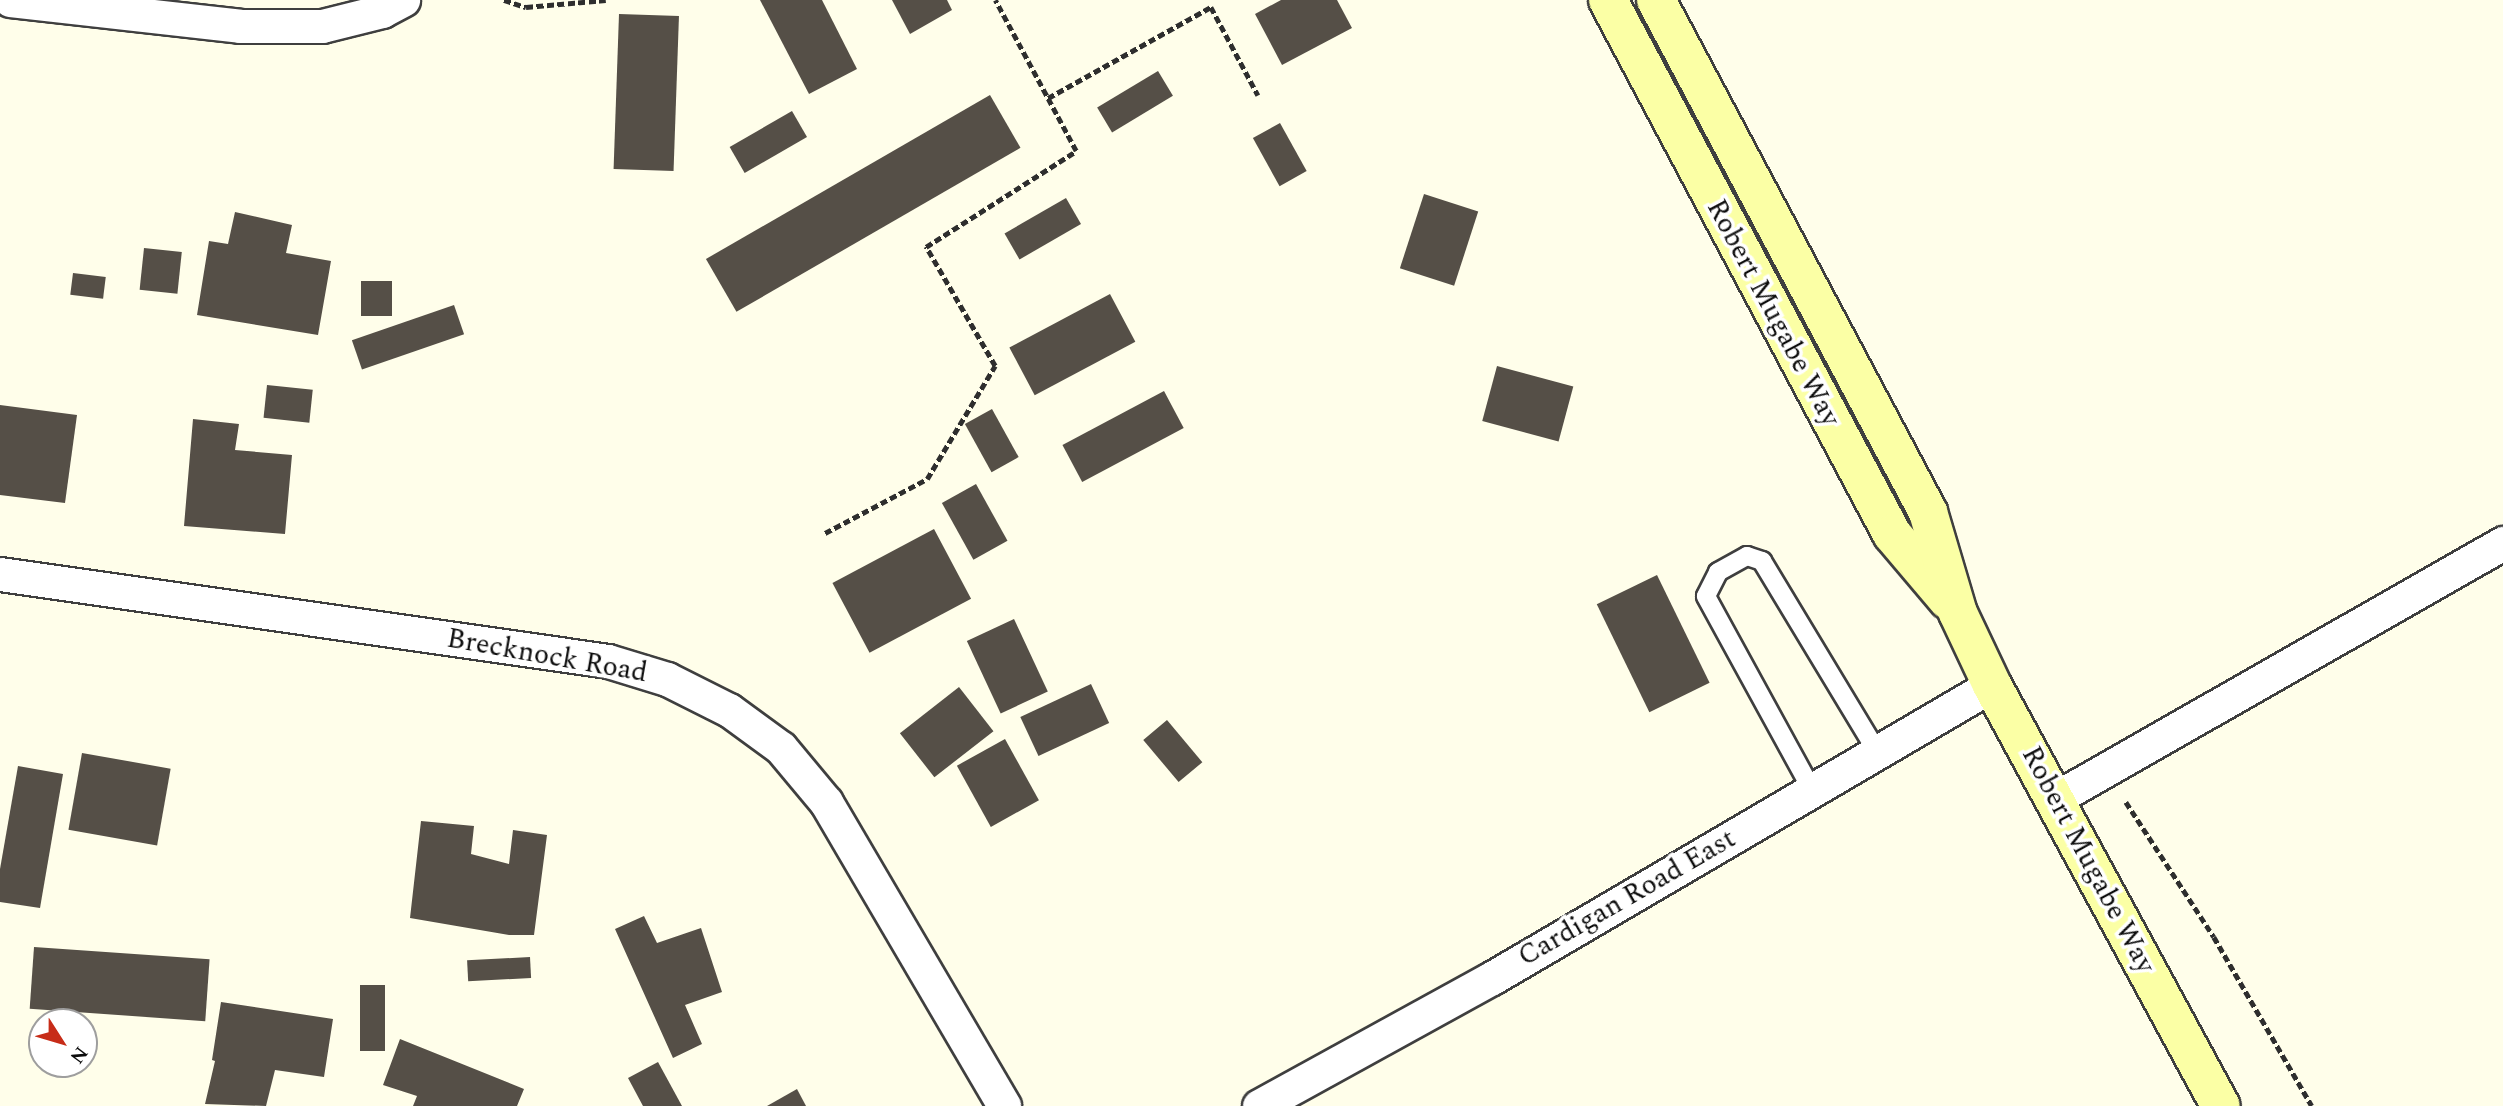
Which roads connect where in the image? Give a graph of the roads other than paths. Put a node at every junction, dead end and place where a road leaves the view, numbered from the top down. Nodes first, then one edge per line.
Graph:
1 (9, 0) edge
2 (403, 0) edge
3 (1608, 0) edge
4 (1656, 0) edge
5 (2503, 543) edge
6 (0, 574) edge
7 (1958, 613) junction
8 (1992, 685) junction
9 (1877, 752) junction
10 (1812, 790) junction
11 (2056, 798) junction
12 (1004, 1106) edge
13 (1259, 1106) edge
14 (2221, 1106) edge

1 - 2 street
3 - 7 main road, Robert Mugabe Way
4 - 7 main road, Robert Mugabe Way
5 - 11 street
6 - 12 street, Brecknock Road
7 - 8 main road, Robert Mugabe Way
8 - 9 street, Cardigan Road East
8 - 11 main road, Robert Mugabe Way
9 - 10 street, Cardigan Road East
9 - 10 lane
10 - 13 street, Cardigan Road East
11 - 14 main road, Robert Mugabe Way

